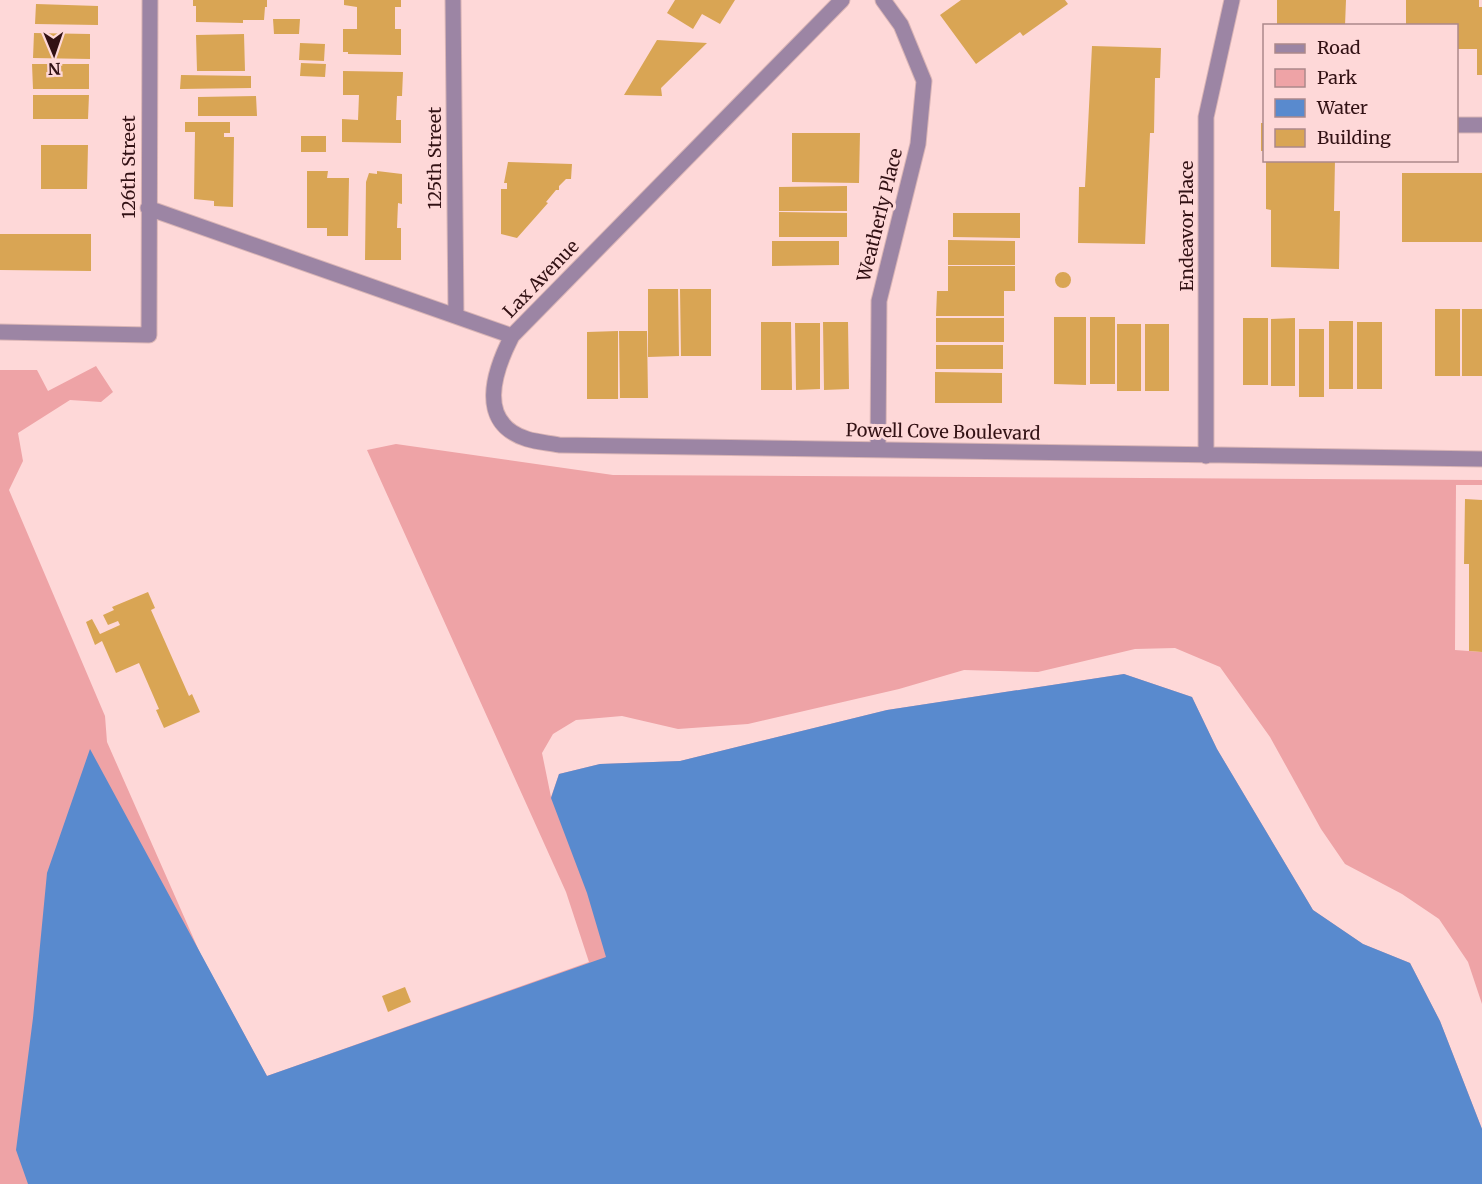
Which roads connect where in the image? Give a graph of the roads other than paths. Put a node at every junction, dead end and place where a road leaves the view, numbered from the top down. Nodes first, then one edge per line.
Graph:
1 (150, 0) edge
2 (453, 0) edge
3 (842, 0) edge
4 (883, 0) edge
5 (1232, 0) edge
6 (1458, 125) edge
7 (1482, 125) edge
8 (148, 208) junction
9 (456, 316) junction
10 (0, 332) edge
11 (512, 336) junction
12 (878, 450) junction
13 (1206, 456) junction
14 (1482, 459) edge

1 - 8 street, 126th Street
2 - 9 street, 125th Street
3 - 11 street, Lax Avenue
4 - 12 street, Weatherly Place
5 - 13 street, Endeavor Place
6 - 7 street
8 - 9 street, Lax Avenue
8 - 10 street, 126th Street
9 - 11 street, Lax Avenue
11 - 12 street, Powell Cove Boulevard
12 - 13 street, Powell Cove Boulevard
13 - 14 street, Powell Cove Boulevard

